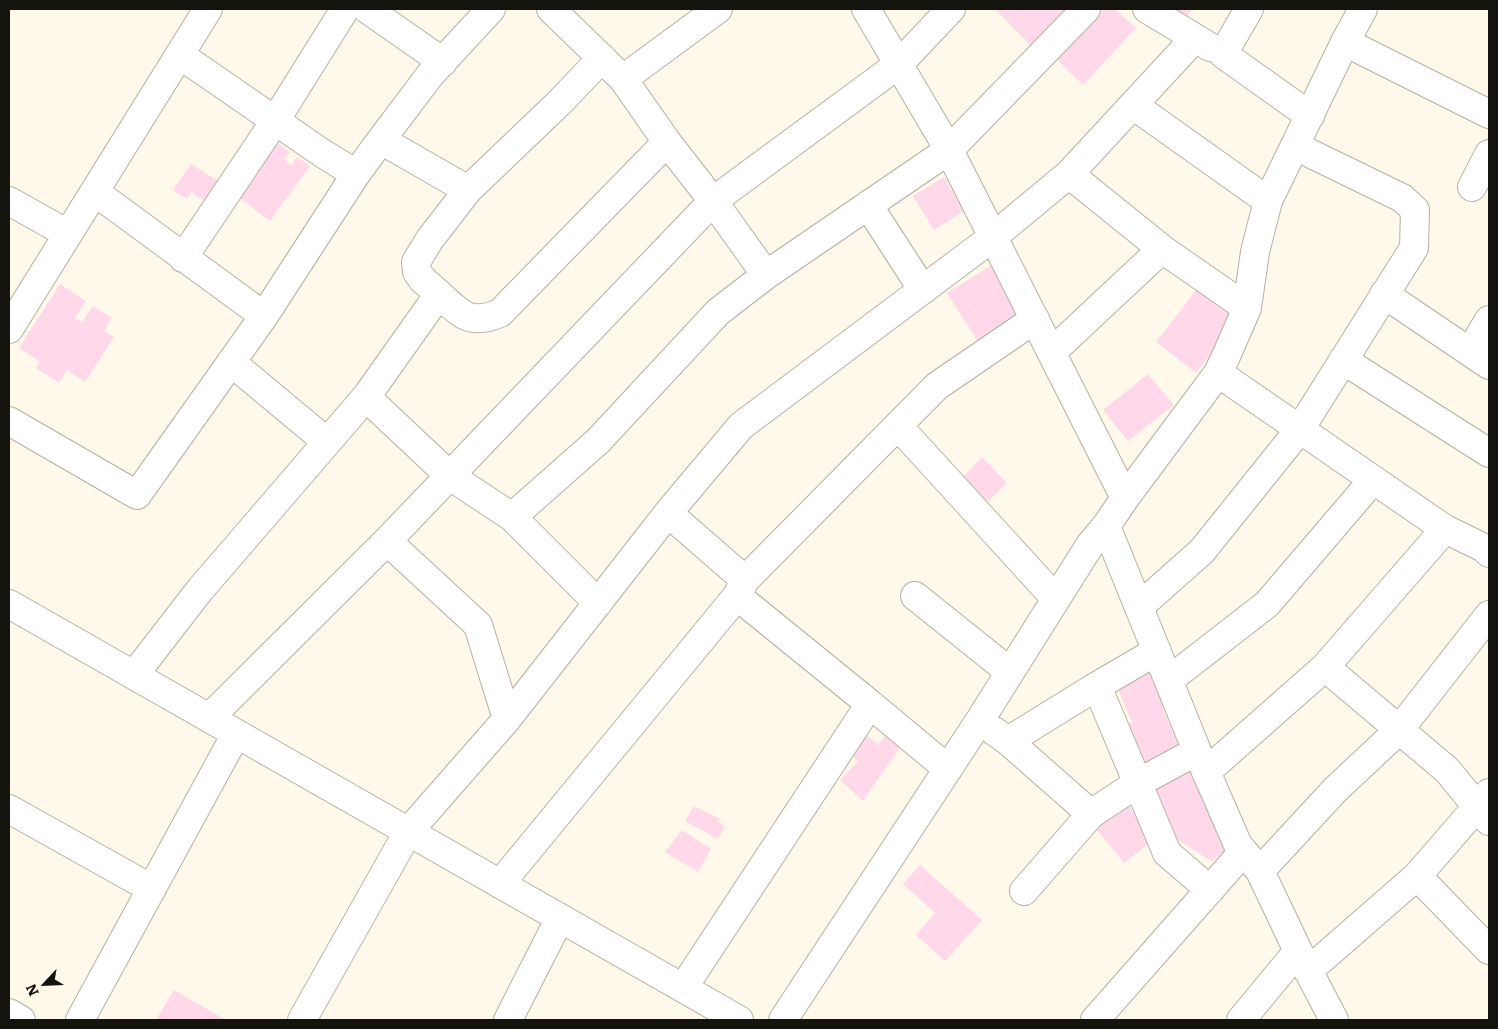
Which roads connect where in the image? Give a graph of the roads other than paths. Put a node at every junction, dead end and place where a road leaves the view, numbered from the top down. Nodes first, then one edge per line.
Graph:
1 (208, 9) edge
2 (345, 9) edge
3 (367, 9) edge
4 (491, 9) edge
5 (718, 9) edge
6 (866, 9) edge
7 (951, 9) edge
8 (1086, 9) edge
9 (1147, 9) edge
10 (1250, 9) edge
11 (1363, 9) edge
12 (567, 14) edge
13 (1196, 38) junction
14 (1345, 42) junction
15 (1223, 54) junction
16 (180, 56) junction
17 (602, 58) junction
18 (444, 62) junction
19 (899, 64) junction
20 (623, 79) junction
21 (1133, 105) junction
22 (1489, 114) edge
23 (1310, 116) junction
24 (275, 121) junction
25 (381, 140) junction
26 (667, 142) junction
27 (1295, 146) junction
28 (949, 150) junction
29 (1489, 154) edge
30 (356, 174) junction
31 (1069, 174) junction
32 (1472, 187) dead end
33 (468, 190) junction
34 (94, 192) junction
35 (9, 201) edge
36 (713, 201) junction
37 (1268, 201) junction
38 (868, 205) junction
39 (68, 234) junction
40 (993, 236) junction
41 (1162, 249) junction
42 (183, 258) junction
43 (766, 275) junction
44 (923, 290) junction
45 (438, 294) junction
46 (1384, 294) junction
47 (1247, 308) junction
48 (264, 316) junction
49 (1035, 319) junction
50 (1489, 320) edge
51 (9, 329) edge
52 (1052, 352) junction
53 (1479, 359) edge
54 (1343, 360) junction
55 (232, 362) junction
56 (1218, 373) junction
57 (366, 397) junction
58 (9, 421) edge
59 (898, 426) junction
60 (1300, 429) junction
61 (327, 442) junction
62 (1489, 453) edge
63 (450, 476) junction
64 (1373, 480) junction
65 (1125, 498) junction
66 (668, 513) junction
67 (512, 517) junction
68 (1106, 526) junction
69 (1445, 529) junction
70 (387, 541) junction
71 (1487, 548) edge
72 (741, 588) junction
73 (915, 596) dead end
74 (1056, 599) junction
75 (598, 603) junction
76 (9, 604) edge
77 (1139, 607) junction
78 (1489, 615) edge
79 (1157, 651) junction
80 (1325, 667) junction
81 (1010, 672) junction
82 (134, 675) junction
83 (1168, 680) junction
84 (1097, 686) junction
85 (870, 704) junction
86 (208, 718) junction
87 (507, 719) junction
88 (980, 720) junction
89 (1399, 730) junction
90 (236, 734) junction
91 (1008, 740) junction
92 (1201, 762) junction
93 (948, 769) junction
94 (1138, 783) junction
95 (1486, 807) edge
96 (9, 809) edge
97 (1091, 814) junction
98 (408, 832) junction
99 (1251, 861) junction
100 (1417, 876) junction
101 (500, 884) junction
102 (152, 888) junction
103 (1210, 890) junction
104 (1024, 891) dead end
105 (560, 918) junction
106 (1489, 950) edge
107 (1303, 961) junction
108 (683, 988) junction
109 (9, 1013) edge
110 (732, 1018) edge
111 (21, 1020) edge
112 (80, 1020) edge
113 (302, 1020) edge
114 (508, 1020) edge
115 (782, 1020) edge
116 (1095, 1020) edge
117 (1240, 1020) edge
118 (1334, 1020) edge

1 - 16 street
2 - 24 street
3 - 18 street
4 - 18 street
5 - 20 street
6 - 19 street
7 - 19 street
8 - 28 street
9 - 13 street
10 - 15 street
11 - 14 street
12 - 17 street
13 - 15 street
13 - 21 street
14 - 22 street
14 - 23 street
15 - 23 street
16 - 24 street
16 - 34 street
17 - 20 street
17 - 33 street
18 - 25 street
19 - 28 street
19 - 36 street
20 - 26 street
21 - 31 street
21 - 37 street
23 - 27 street
24 - 30 street
24 - 42 street
25 - 30 street
25 - 33 street
26 - 36 street
26 - 45 street
27 - 37 street
27 - 46 street
28 - 38 street
28 - 40 street
29 - 32 street
30 - 48 street
31 - 40 street
31 - 41 street
33 - 45 street
34 - 39 street
34 - 42 street
35 - 39 street
36 - 43 street
36 - 63 street
37 - 47 street
38 - 43 street
38 - 44 street
39 - 51 street
40 - 44 street
40 - 49 street
41 - 47 street
41 - 52 street
42 - 48 street
43 - 67 street
44 - 66 street
45 - 57 street
46 - 53 street
46 - 54 street
47 - 56 street
48 - 55 street
49 - 52 street
49 - 59 street
50 - 53 street
52 - 65 street
54 - 60 street
54 - 62 street
55 - 58 street
55 - 61 street
56 - 60 street
56 - 65 street
57 - 61 street
57 - 63 street
59 - 72 street
59 - 74 street
60 - 64 street
60 - 77 street
61 - 82 street
63 - 67 street
63 - 70 street
64 - 69 street
64 - 83 street
65 - 68 street
66 - 72 street
66 - 75 street
67 - 75 street
68 - 74 street
68 - 77 street
69 - 71 street
69 - 80 street
70 - 86 street
70 - 87 street
72 - 85 street
72 - 101 street
73 - 81 street
74 - 81 street
75 - 87 street
76 - 82 street
77 - 79 street
78 - 89 street
79 - 83 street
79 - 84 street
80 - 89 street
80 - 92 street
81 - 88 street
82 - 86 street
83 - 92 street
84 - 91 street
84 - 94 street
85 - 93 street
85 - 108 street
86 - 90 street
87 - 98 street
88 - 91 street
88 - 93 street
89 - 95 street
89 - 99 street
90 - 98 street
90 - 102 street
91 - 97 street
92 - 94 street
92 - 99 street
93 - 115 street
94 - 97 street
94 - 103 street
95 - 100 street
96 - 102 street
97 - 104 street
98 - 101 street
98 - 113 street
99 - 103 street
99 - 107 street
100 - 106 street
100 - 107 street
101 - 105 street
102 - 112 street
103 - 116 street
105 - 108 street
105 - 114 street
107 - 117 street
107 - 118 street
108 - 110 street
109 - 111 street

